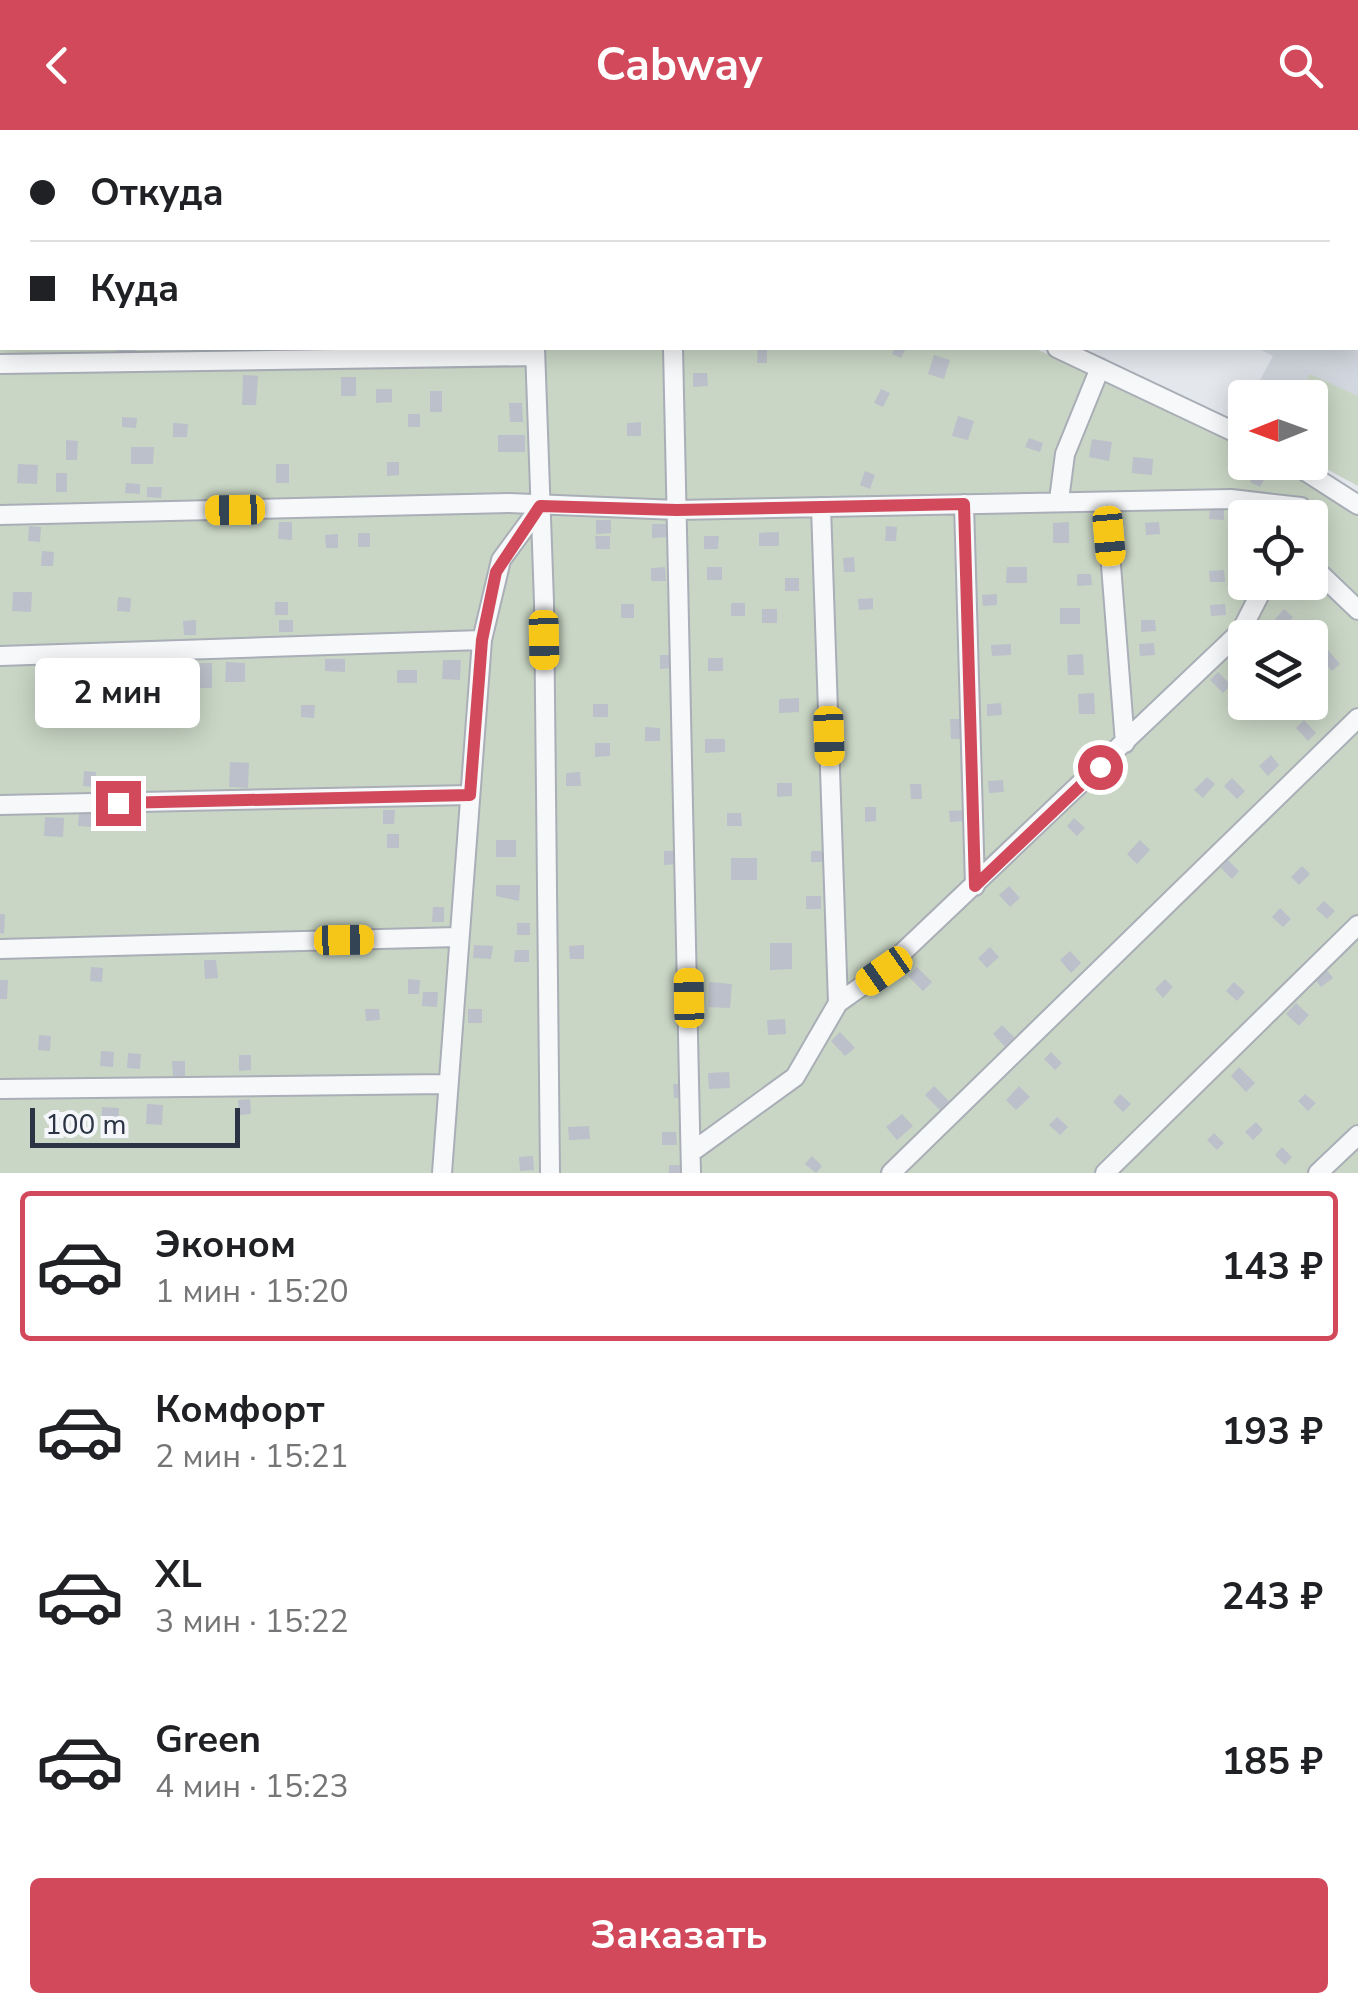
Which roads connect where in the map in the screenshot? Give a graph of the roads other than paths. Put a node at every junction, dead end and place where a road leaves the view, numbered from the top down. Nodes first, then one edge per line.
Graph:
1 (673, 350) edge
2 (1061, 350) edge
3 (535, 352) edge
4 (0, 364) edge
5 (1100, 368) junction
6 (1228, 429) edge
7 (1323, 481) joint
8 (1059, 500) junction
9 (1235, 500) edge
10 (1308, 500) edge
11 (1106, 502) junction
12 (964, 504) junction
13 (540, 506) junction
14 (1358, 506) edge
15 (821, 507) junction
16 (677, 510) junction
17 (0, 515) edge
18 (1328, 581) edge
19 (1257, 600) edge
20 (1358, 610) edge
21 (482, 640) junction
22 (0, 656) edge
23 (1358, 718) edge
24 (1125, 743) junction
25 (470, 795) junction
26 (0, 805) edge
27 (975, 886) junction
28 (1358, 925) edge
29 (458, 937) junction
30 (0, 949) edge
31 (838, 1003) junction
32 (446, 1084) junction
33 (0, 1090) edge
34 (1358, 1135) edge
35 (693, 1151) junction
36 (442, 1173) edge
37 (550, 1173) edge
38 (692, 1173) edge
39 (891, 1173) edge
40 (1105, 1173) edge
41 (1318, 1173) edge

1 - 16 street
2 - 5 street
3 - 4 street
3 - 13 street
5 - 6 street
5 - 8 street
7 - 10 street
7 - 14 street
8 - 11 street
8 - 12 street
9 - 11 street
11 - 24 street
12 - 15 street
12 - 27 street
13 - 16 street
13 - 17 street
13 - 21 street
13 - 37 street
15 - 16 street
15 - 31 street
16 - 35 street
18 - 20 street
19 - 24 street
21 - 22 street
21 - 25 street
23 - 39 street
24 - 27 street
25 - 26 street
25 - 29 street
27 - 31 street
28 - 40 street
29 - 30 street
29 - 32 street
31 - 35 street
32 - 33 street
32 - 36 street
34 - 41 street
35 - 38 street

